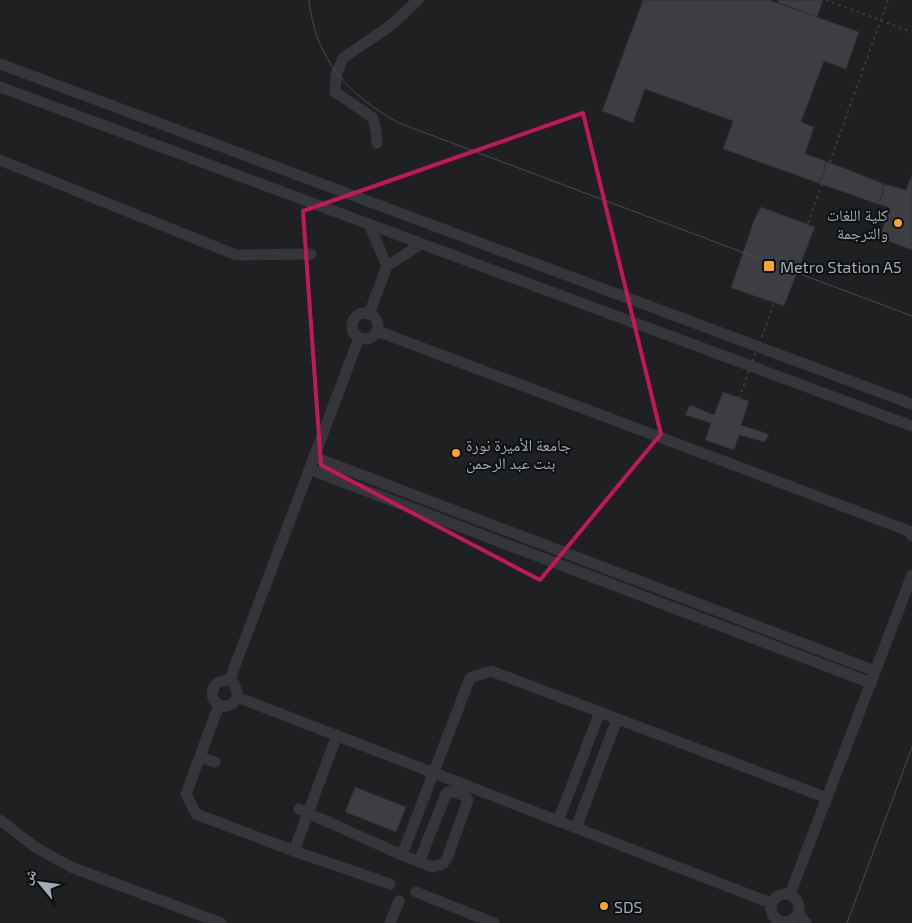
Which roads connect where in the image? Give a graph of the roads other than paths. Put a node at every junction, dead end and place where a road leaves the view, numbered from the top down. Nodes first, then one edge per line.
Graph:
1 (418, 0) edge
2 (0, 64) edge
3 (0, 87) edge
4 (377, 143) dead end
5 (0, 160) edge
6 (369, 224) junction
7 (421, 244) junction
8 (311, 254) dead end
9 (387, 266) junction
10 (369, 314) junction
11 (377, 331) junction
12 (359, 338) junction
13 (912, 404) edge
14 (912, 426) edge
15 (314, 457) junction
16 (309, 469) junction
17 (912, 536) edge
18 (912, 575) edge
19 (875, 671) junction
20 (230, 680) junction
21 (871, 683) junction
22 (237, 697) junction
23 (219, 705) junction
24 (600, 712) junction
25 (617, 718) junction
26 (337, 735) junction
27 (200, 756) junction
28 (215, 762) dead end
29 (434, 773) junction
30 (459, 788) junction
31 (827, 798) junction
32 (304, 811) junction
33 (0, 820) edge
34 (558, 821) junction
35 (576, 828) junction
36 (294, 851) junction
37 (402, 855) junction
38 (419, 862) junction
39 (390, 884) dead end
40 (416, 892) dead end
41 (790, 894) junction
42 (399, 901) dead end
43 (771, 903) junction
44 (798, 913) junction
45 (778, 922) edge
46 (221, 923) edge
47 (390, 923) edge
48 (494, 923) edge
49 (806, 923) edge

1 - 4 street
2 - 13 street
3 - 6 street
5 - 8 street
6 - 7 street
6 - 9 street
7 - 9 street
7 - 14 street
9 - 10 street
10 - 11 street
10 - 12 street
11 - 12 street
11 - 17 street
12 - 15 street
15 - 16 street
15 - 19 street
16 - 20 street
16 - 21 street
18 - 19 street
19 - 21 street
20 - 22 street
20 - 23 street
21 - 31 street
22 - 23 street
22 - 26 street
23 - 27 street
24 - 25 street
24 - 29 street
24 - 34 street
25 - 31 street
25 - 35 street
26 - 29 street
26 - 32 street
27 - 28 street
27 - 36 street
29 - 30 street
29 - 37 street
30 - 34 street
30 - 38 street
30 - 38 street
31 - 41 street
32 - 36 street
32 - 37 street
33 - 46 street
34 - 35 street
35 - 43 street
36 - 39 street
37 - 38 street
40 - 48 street
41 - 43 street
41 - 44 street
42 - 47 street
43 - 45 street
44 - 45 street
44 - 49 street

